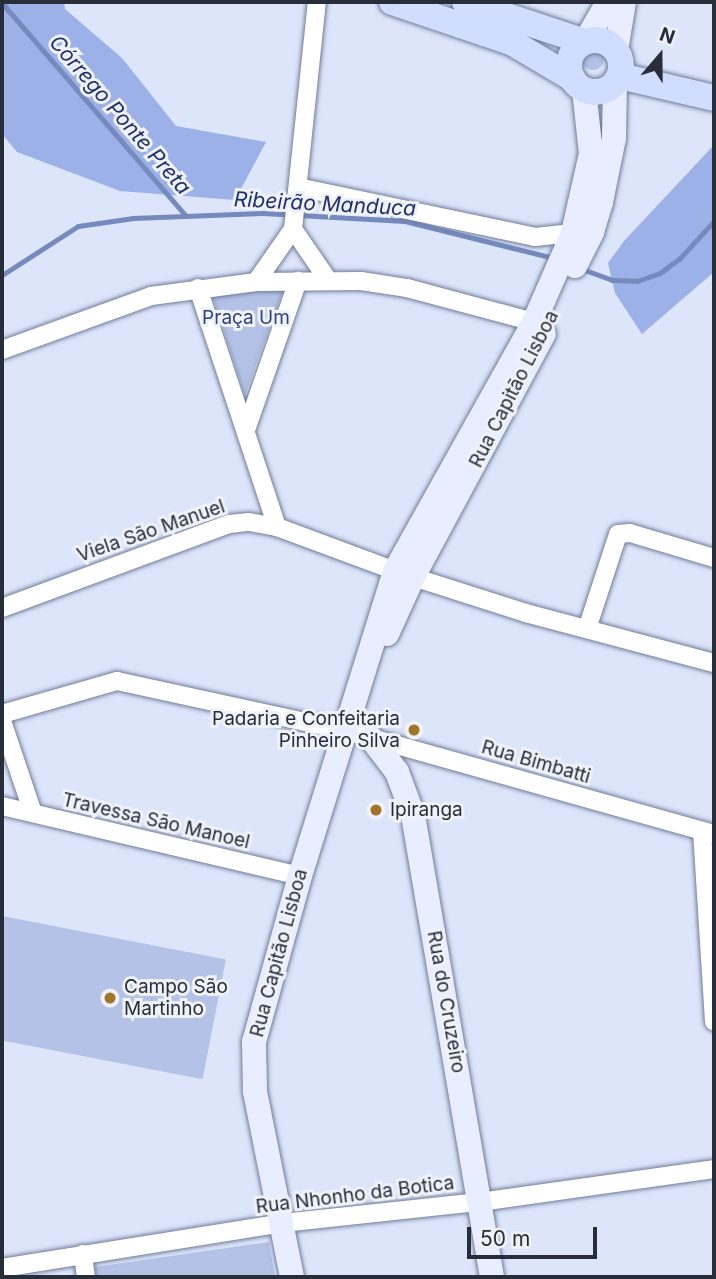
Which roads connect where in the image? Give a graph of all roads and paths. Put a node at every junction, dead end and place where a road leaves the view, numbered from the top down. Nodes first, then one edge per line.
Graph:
1 (317, 2) edge
2 (392, 2) edge
3 (466, 2) edge
4 (608, 2) edge
5 (624, 2) edge
6 (585, 41) junction
7 (618, 67) junction
8 (714, 82) edge
9 (578, 84) junction
10 (714, 98) edge
11 (297, 195) junction
12 (293, 227) junction
13 (573, 247) junction
14 (298, 281) junction
15 (328, 281) junction
16 (256, 282) junction
17 (198, 288) junction
18 (558, 288) junction
19 (534, 322) junction
20 (2, 350) edge
21 (246, 430) junction
22 (277, 527) junction
23 (714, 558) edge
24 (404, 574) junction
25 (2, 608) edge
26 (587, 629) junction
27 (714, 663) edge
28 (2, 714) edge
29 (2, 721) edge
30 (346, 731) junction
31 (371, 738) junction
32 (2, 806) edge
33 (33, 813) junction
34 (708, 832) edge
35 (300, 876) junction
36 (714, 1022) edge
37 (714, 1168) edge
38 (480, 1202) junction
39 (282, 1223) junction
40 (83, 1254) junction
41 (2, 1268) edge
42 (86, 1277) edge
43 (292, 1277) edge
44 (492, 1277) edge

1 - 11 street
2 - 9 main road
3 - 6 main road
4 - 6 street
5 - 7 street, Rua Capitão Lisboa
6 - 7 main road
6 - 9 main road
7 - 8 main road
7 - 9 main road
7 - 10 main road
7 - 13 street, Rua Capitão Lisboa
9 - 13 street, Rua Capitão Lisboa
11 - 12 street
11 - 13 street
12 - 15 street
12 - 16 street
13 - 18 street, Rua Capitão Lisboa
14 - 15 street
14 - 16 street
14 - 21 street
15 - 19 street
16 - 17 street
17 - 20 street
17 - 21 street
18 - 19 street, Rua Capitão Lisboa
18 - 24 street, Rua Capitão Lisboa
19 - 24 street, Rua Capitão Lisboa
21 - 22 street
22 - 24 street, Viela São Manuel
22 - 25 street, Viela São Manuel
23 - 26 street
24 - 26 street, Viela São Manuel
24 - 30 street, Rua Capitão Lisboa
26 - 27 street, Viela São Manuel
28 - 30 street, Rua Bimbatti
29 - 33 street
30 - 31 street, Rua Bimbatti
30 - 35 street, Rua Capitão Lisboa
31 - 34 street, Rua Bimbatti
31 - 38 street, Rua do Cruzeiro
32 - 33 street, Travessa São Manoel
33 - 35 street, Travessa São Manoel
34 - 36 street
35 - 39 street, Rua Capitão Lisboa
37 - 38 street, Rua Nhonho da Botica
38 - 39 street, Rua Nhonho da Botica
38 - 44 street, Rua do Cruzeiro
39 - 40 street, Rua Nhonho da Botica
39 - 43 street, Rua Capitão Lisboa
40 - 41 street, Rua Nhonho da Botica
40 - 42 street

